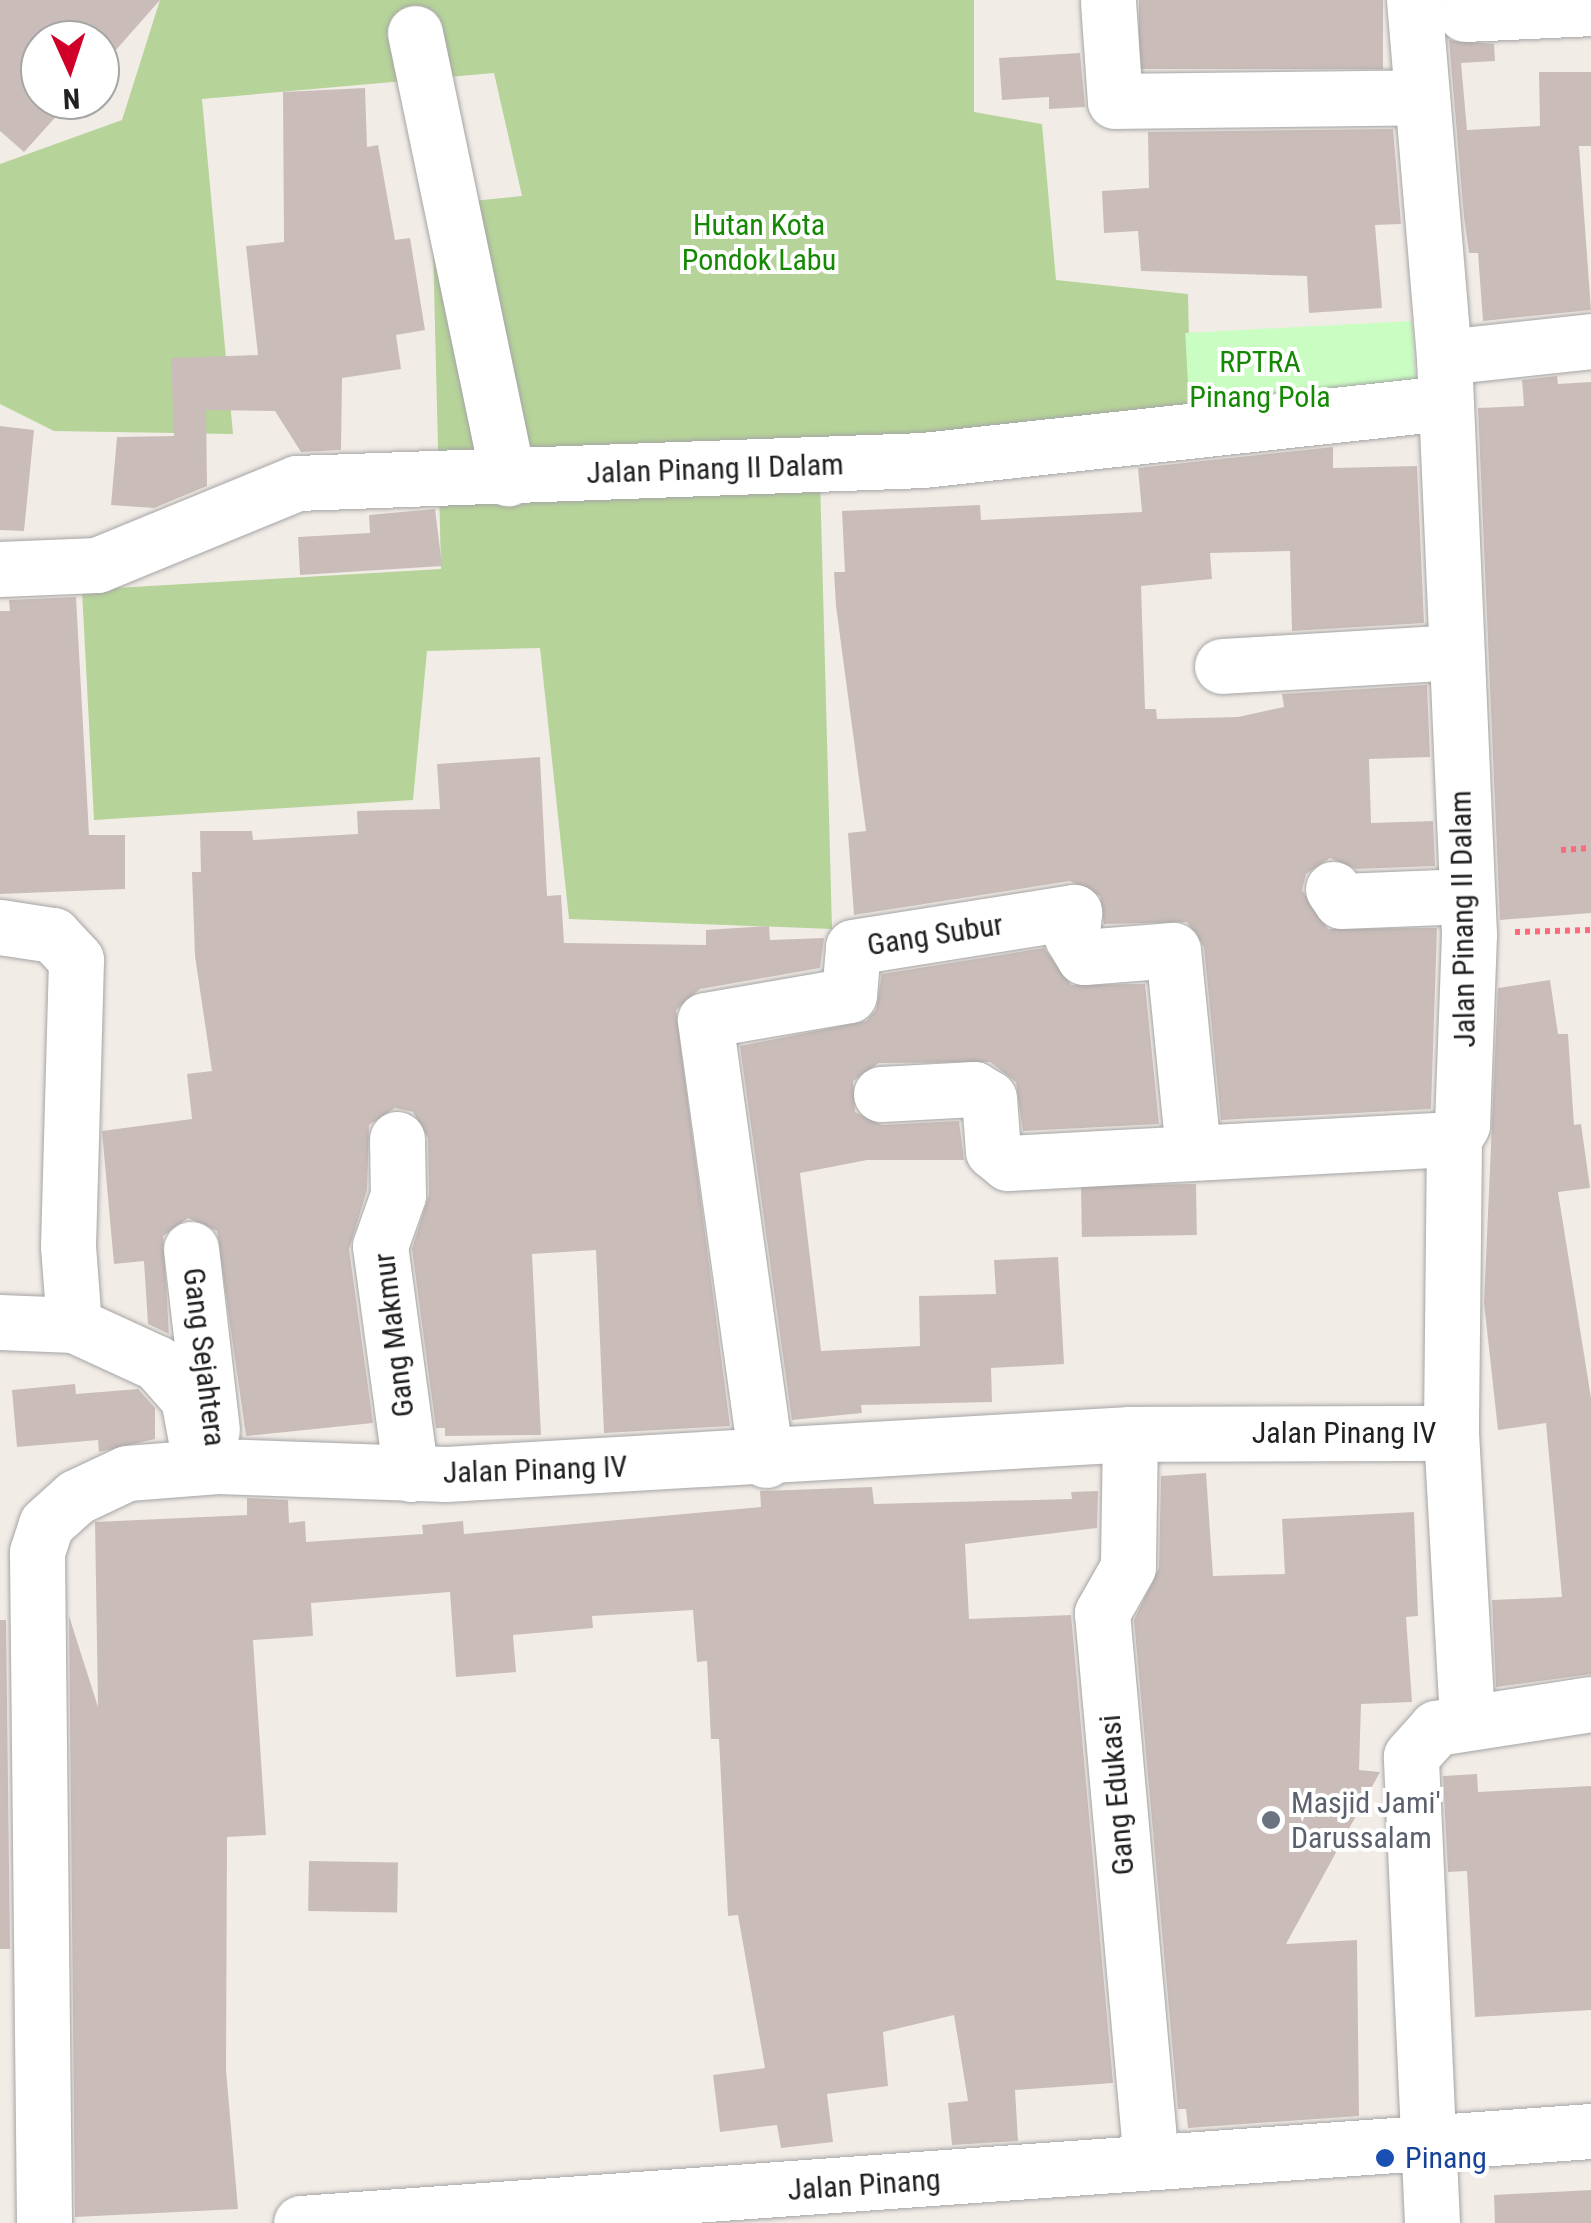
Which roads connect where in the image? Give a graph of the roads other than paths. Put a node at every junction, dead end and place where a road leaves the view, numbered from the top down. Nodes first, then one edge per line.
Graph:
1 (1108, 2) edge
2 (1439, 7) edge
3 (1591, 8) edge
4 (414, 33) dead end
5 (1422, 97) junction
6 (1591, 341) edge
7 (1444, 380) junction
8 (508, 478) junction
9 (0, 570) edge
10 (1455, 652) junction
11 (1222, 666) dead end
12 (1333, 889) dead end
13 (1468, 915) junction
14 (0, 928) edge
15 (882, 1094) dead end
16 (397, 1138) dead end
17 (1454, 1139) junction
18 (1193, 1150) junction
19 (191, 1249) dead end
20 (0, 1322) edge
21 (74, 1325) junction
22 (1451, 1432) junction
23 (1130, 1434) junction
24 (766, 1460) junction
25 (209, 1466) junction
26 (411, 1474) junction
27 (19, 1557) edge
28 (1591, 1704) edge
29 (1467, 1720) junction
30 (20, 1796) edge
31 (1591, 2131) edge
32 (1426, 2138) junction
33 (1151, 2162) junction
34 (965, 2201) edge
35 (628, 2212) edge
36 (460, 2217) edge
37 (44, 2223) edge
38 (301, 2223) edge
39 (1432, 2223) edge

1 - 5 street
2 - 3 street
2 - 5 street, Jalan Pinang II Dalam
4 - 8 street
5 - 7 street, Jalan Pinang II Dalam
6 - 7 street
7 - 8 street, Jalan Pinang II Dalam
7 - 10 street, Jalan Pinang II Dalam
8 - 9 street, Jalan Pinang II Dalam
10 - 11 street
10 - 13 street, Jalan Pinang II Dalam
12 - 13 street
13 - 17 street, Jalan Pinang II Dalam
14 - 21 street
15 - 18 street
16 - 26 street, Gang Makmur
17 - 18 street
17 - 22 street, Jalan Pinang II Dalam
18 - 24 street, Gang Subur
19 - 25 street, Gang Sejahtera
20 - 21 street
21 - 25 street
22 - 23 street, Jalan Pinang IV
22 - 29 street, Jalan Pinang IV
23 - 24 street, Jalan Pinang IV
23 - 33 street, Gang Edukasi
24 - 26 street, Jalan Pinang IV
25 - 26 street, Jalan Pinang IV
25 - 27 street, Jalan Pinang IV
27 - 30 street, Jalan Pinang IV
28 - 29 street
29 - 32 street
30 - 37 street, Jalan Pinang IV
31 - 32 street, Jalan Pinang
32 - 33 street, Jalan Pinang
32 - 39 street
33 - 34 street, Jalan Pinang
34 - 35 street, Jalan Pinang
35 - 36 street, Jalan Pinang
36 - 38 street, Jalan Pinang

